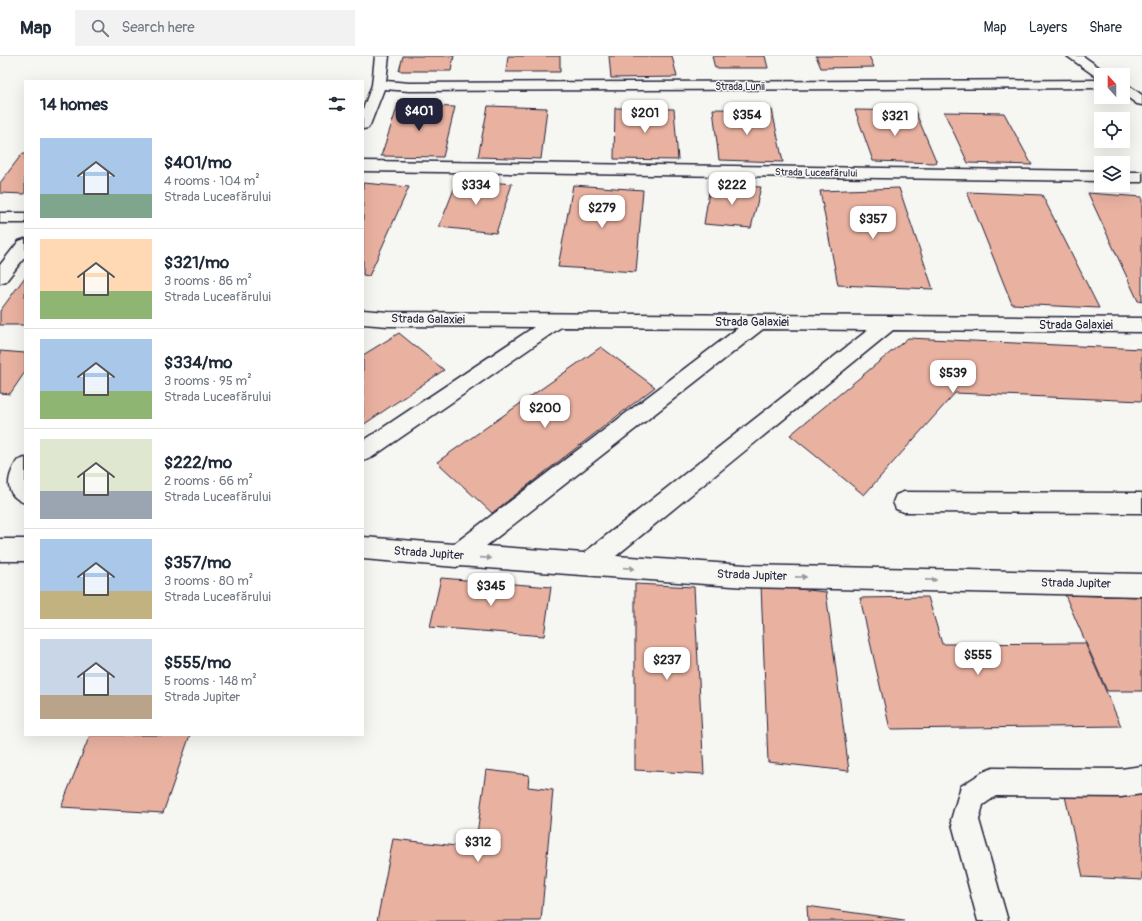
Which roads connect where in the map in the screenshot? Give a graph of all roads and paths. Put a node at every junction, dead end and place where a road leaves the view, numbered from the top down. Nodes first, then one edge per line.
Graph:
1 (382, 56) edge
2 (1074, 56) edge
3 (1094, 69) edge
4 (1094, 84) edge
5 (379, 85) junction
6 (1130, 93) edge
7 (1142, 101) edge
8 (364, 122) edge
9 (364, 166) edge
10 (1094, 176) edge
11 (1130, 177) edge
12 (1142, 177) edge
13 (0, 218) edge
14 (24, 218) edge
15 (24, 246) edge
16 (0, 277) edge
17 (364, 317) edge
18 (388, 319) junction
19 (558, 320) junction
20 (759, 322) junction
21 (889, 323) junction
22 (1142, 325) edge
23 (364, 333) edge
24 (364, 451) edge
25 (24, 469) edge
26 (24, 492) edge
27 (904, 502) dead end
28 (1142, 503) edge
29 (364, 548) edge
30 (0, 550) edge
31 (24, 550) edge
32 (456, 556) junction
33 (587, 565) junction
34 (1142, 585) edge
35 (1142, 780) edge
36 (993, 921) edge

1 - 5 street
2 - 3 street
4 - 5 street, Strada Lunii
5 - 8 street
6 - 7 street
9 - 10 street, Strada Luceafărului
11 - 12 street
13 - 14 street
15 - 16 street
17 - 18 street, Strada Galaxiei
18 - 19 street, Strada Galaxiei
18 - 23 street
19 - 20 street, Strada Galaxiei
19 - 24 street
20 - 21 street, Strada Galaxiei
20 - 32 street
21 - 22 street, Strada Galaxiei
21 - 33 street
25 - 26 street
27 - 28 street
29 - 32 street, Strada Jupiter
30 - 31 street
32 -> 33 street, Strada Jupiter
33 -> 34 street, Strada Jupiter
35 - 36 street

